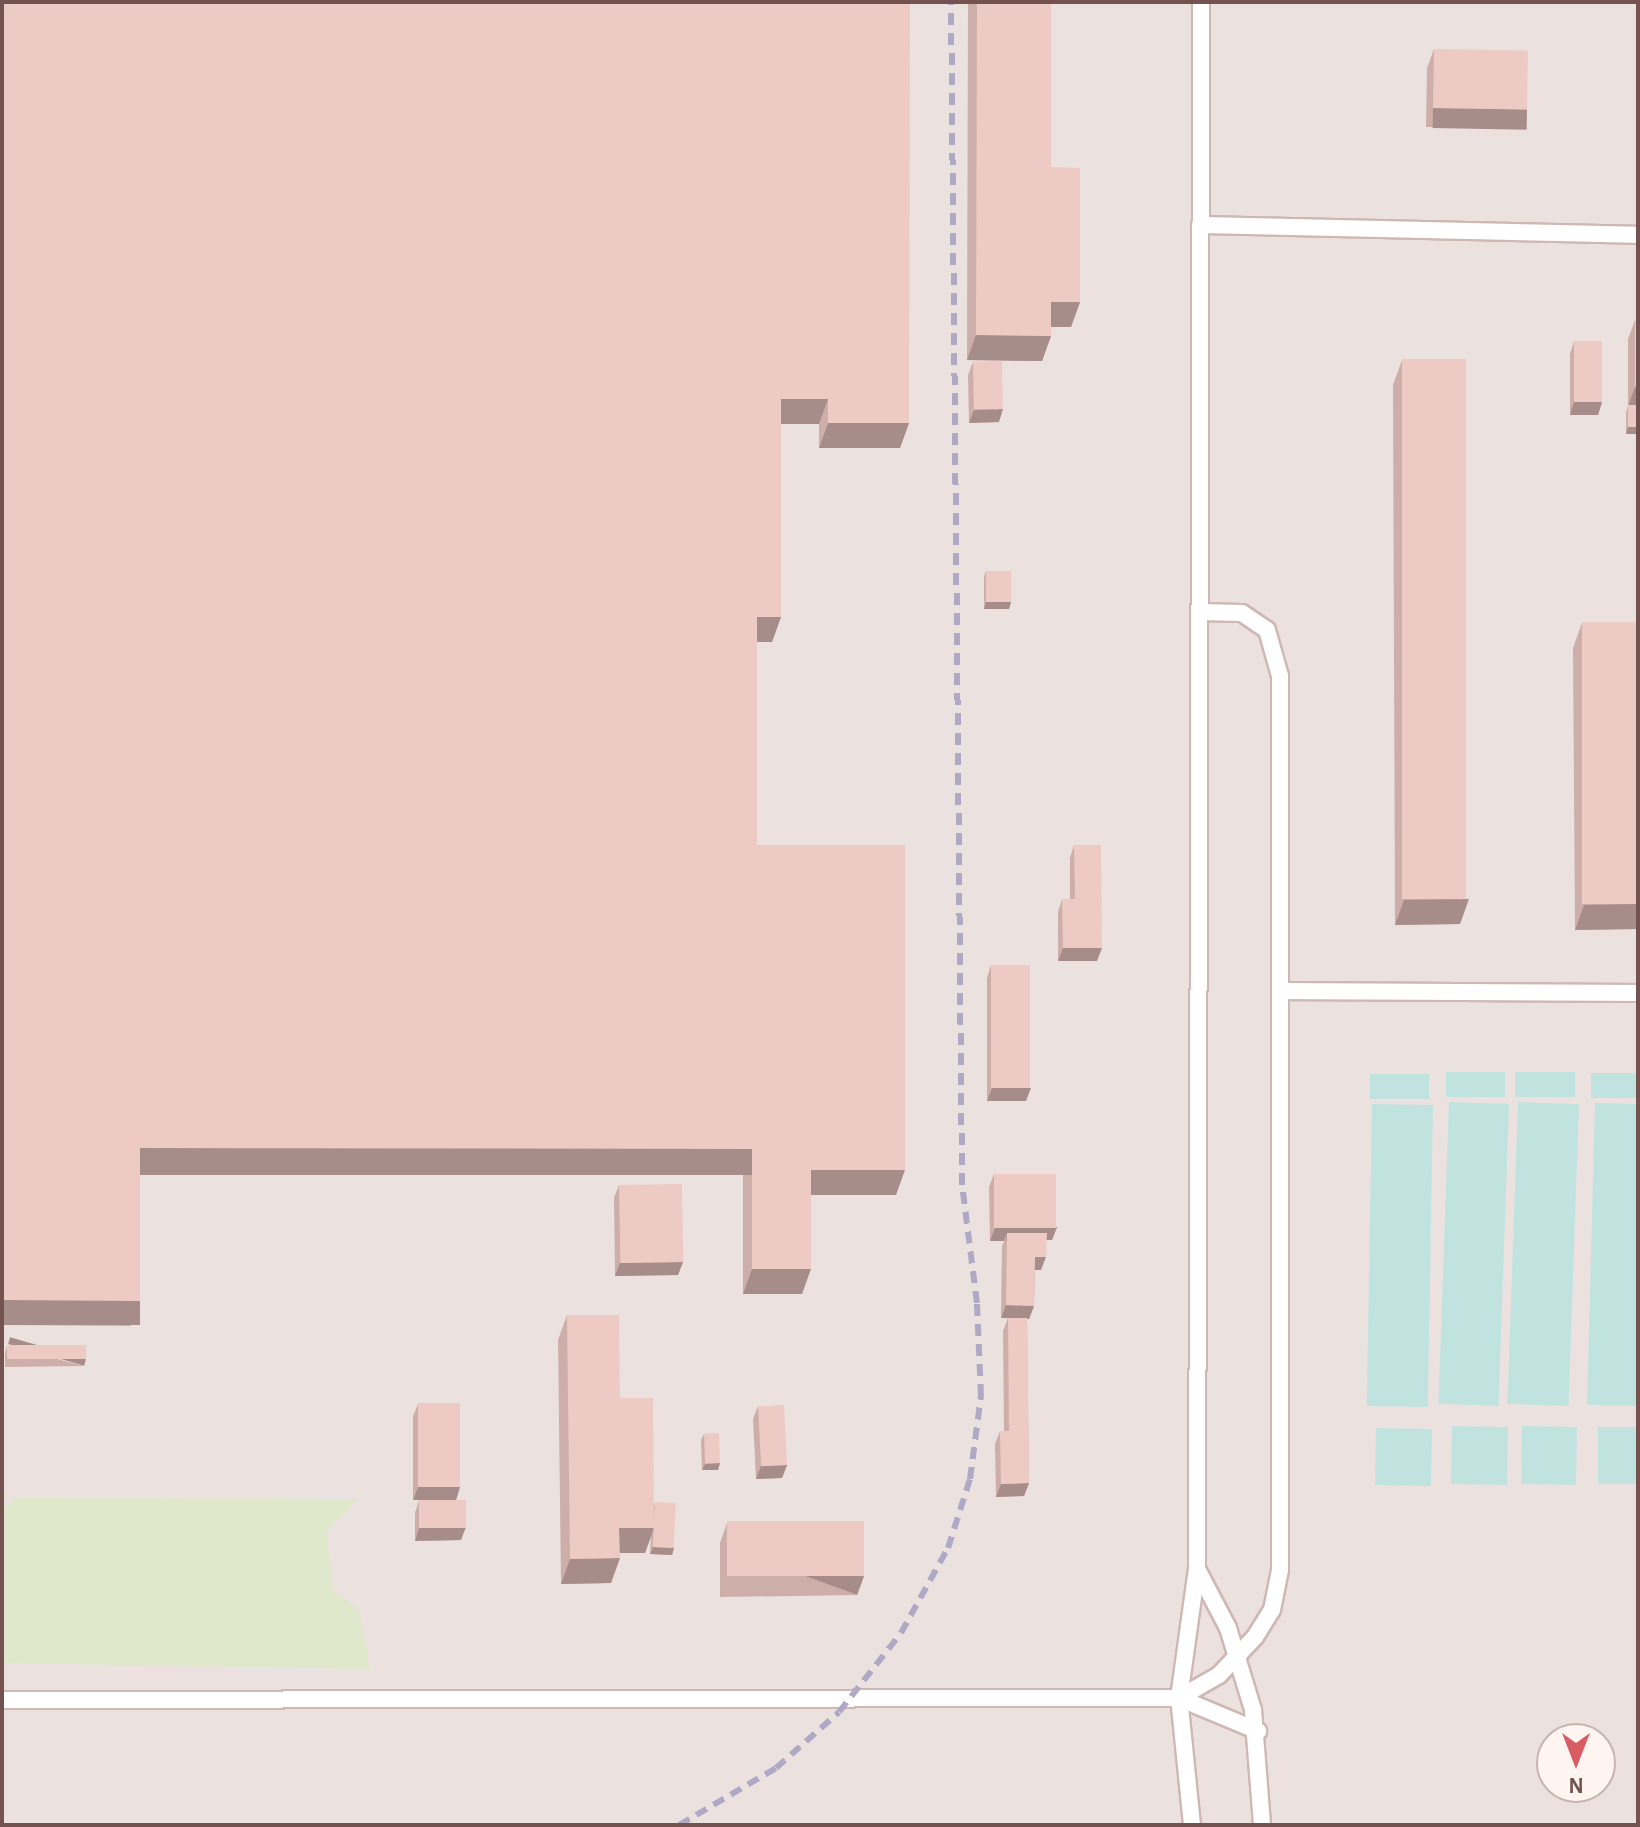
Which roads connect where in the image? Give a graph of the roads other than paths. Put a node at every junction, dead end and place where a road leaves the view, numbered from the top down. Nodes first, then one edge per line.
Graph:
1 (1201, 2) edge
2 (1200, 225) junction
3 (1638, 235) edge
4 (1199, 612) junction
5 (1281, 991) junction
6 (1638, 993) edge
7 (1197, 1569) junction
8 (1237, 1659) junction
9 (1179, 1698) junction
10 (2, 1700) edge
11 (1258, 1731) junction
12 (1192, 1825) edge
13 (1262, 1825) edge

1 - 2 lane
2 - 3 lane
2 - 4 lane
4 - 5 lane
4 - 7 lane
5 - 6 lane
5 - 8 lane
7 - 8 lane
7 - 9 lane
8 - 9 lane
8 - 11 lane
9 - 10 lane
9 - 11 lane
9 - 12 lane
11 - 13 lane

